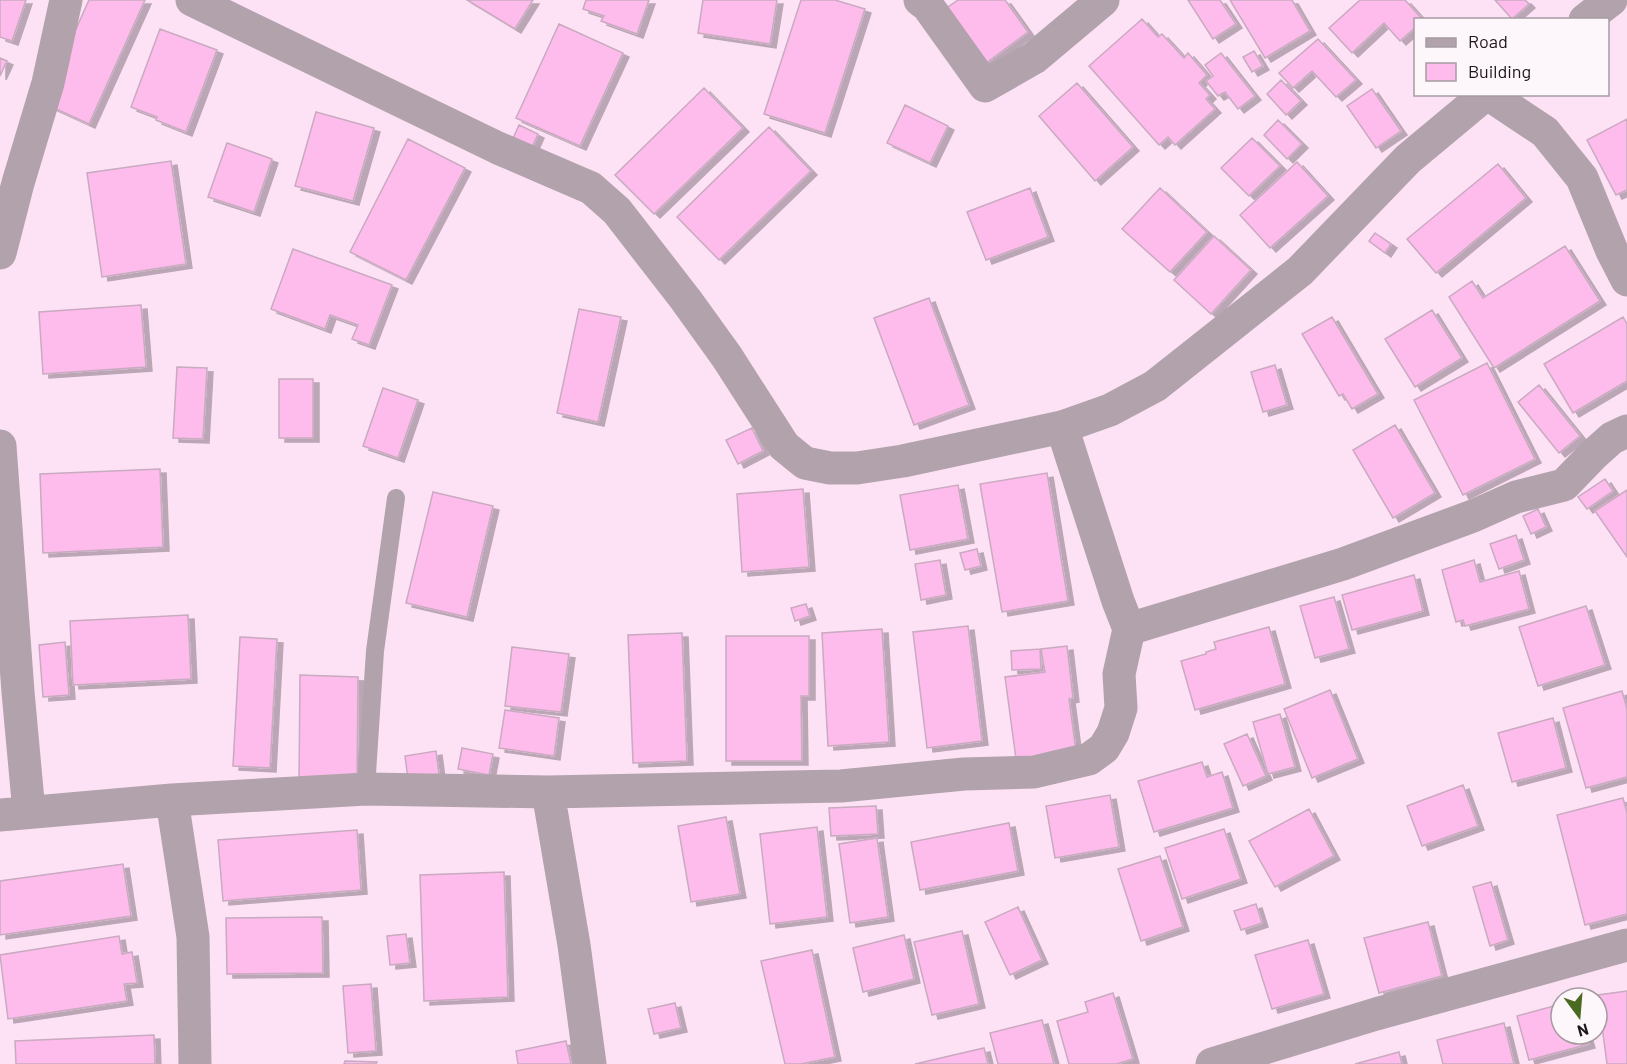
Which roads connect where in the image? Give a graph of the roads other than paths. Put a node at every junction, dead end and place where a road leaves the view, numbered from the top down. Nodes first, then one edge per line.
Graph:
1 (66, 0) edge
2 (192, 0) edge
3 (920, 0) edge
4 (1103, 0) edge
5 (1611, 0) edge
6 (1588, 18) edge
7 (1485, 96) edge
8 (1490, 96) edge
9 (0, 253) edge
10 (1627, 280) edge
11 (1062, 428) junction
12 (1627, 431) edge
13 (0, 446) edge
14 (396, 498) dead end
15 (1129, 629) junction
16 (366, 789) junction
17 (548, 792) junction
18 (172, 800) junction
19 (14, 814) edge
20 (1627, 945) edge
21 (195, 1064) edge
22 (590, 1064) edge
23 (1212, 1064) edge

1 - 9 street
2 - 11 street
3 - 4 street
5 - 6 street
7 - 11 street
8 - 10 street
11 - 15 street
12 - 15 street
13 - 19 street
14 - 16 lane
15 - 17 street
16 - 17 street
16 - 18 street
17 - 22 street
18 - 19 street
18 - 21 street
20 - 23 street

